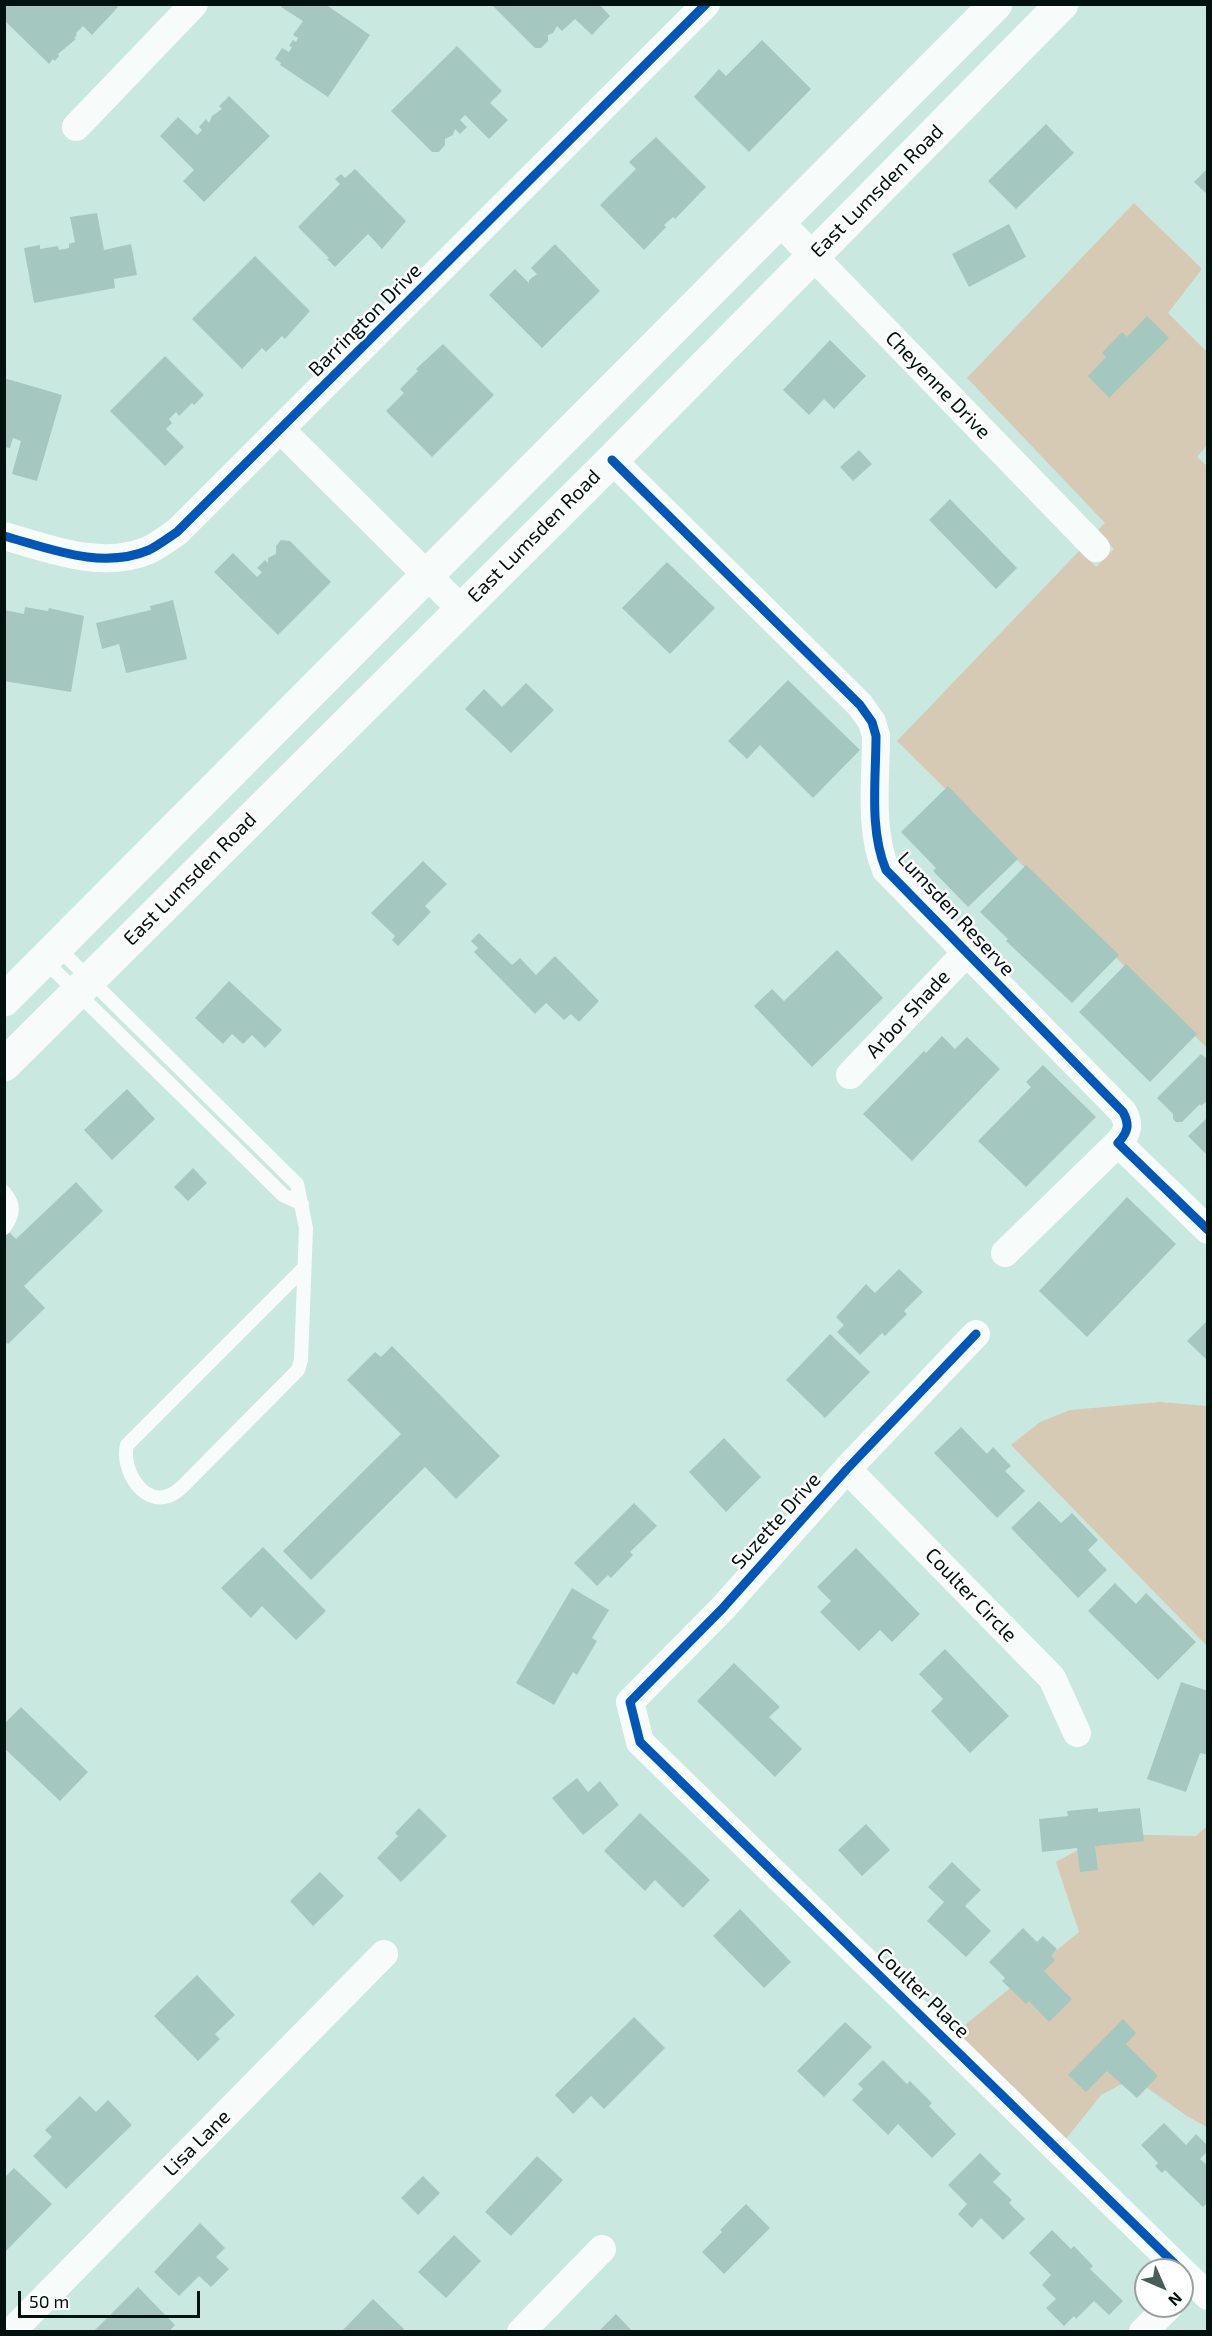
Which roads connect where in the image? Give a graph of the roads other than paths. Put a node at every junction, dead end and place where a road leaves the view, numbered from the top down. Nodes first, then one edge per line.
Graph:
1 (194, 4) edge
2 (706, 4) edge
3 (996, 4) edge
4 (1062, 4) edge
5 (76, 127) dead end
6 (780, 222) junction
7 (812, 255) junction
8 (281, 430) junction
9 (612, 460) junction
10 (4, 536) edge
11 (1096, 548) dead end
12 (427, 576) junction
13 (461, 609) junction
14 (966, 953) junction
15 (50, 954) junction
16 (83, 987) junction
17 (4, 1000) edge
18 (4, 1065) edge
19 (850, 1075) dead end
20 (1118, 1143) junction
21 (4, 1192) edge
22 (4, 1228) edge
23 (1208, 1230) edge
24 (1005, 1253) dead end
25 (304, 1268) junction
26 (976, 1334) dead end
27 (847, 1469) junction
28 (1077, 1733) dead end
29 (640, 1742) joint
30 (384, 1954) dead end
31 (602, 2249) dead end
32 (1165, 2258) edge
33 (1157, 2318) edge
34 (11, 2331) edge
35 (521, 2331) edge
36 (1143, 2331) edge

1 - 5 street
2 - 8 street, Barrington Drive
3 - 6 main road
4 - 7 main road, East Lumsden Road
6 - 7 street, Cheyenne Drive
6 - 12 main road
7 - 9 main road, East Lumsden Road
7 - 11 street, Cheyenne Drive
8 - 10 street, Barrington Drive
8 - 12 street
9 - 13 main road, East Lumsden Road
9 - 14 street, Lumsden Reserve
12 - 13 street
12 - 15 main road
13 - 16 main road, East Lumsden Road
14 - 19 street, Arbor Shade
14 - 20 street, Lumsden Reserve
15 - 16 lane
15 - 17 main road
16 - 18 main road, East Lumsden Road
16 - 25 lane
20 - 23 street
20 - 24 street
21 - 22 lane
25 - 25 lane
26 - 27 street, Suzette Drive
27 - 28 street, Coulter Circle
27 - 29 street, Suzette Drive
29 - 32 street, Coulter Place
30 - 34 street, Lisa Lane
31 - 35 street
33 - 36 street

